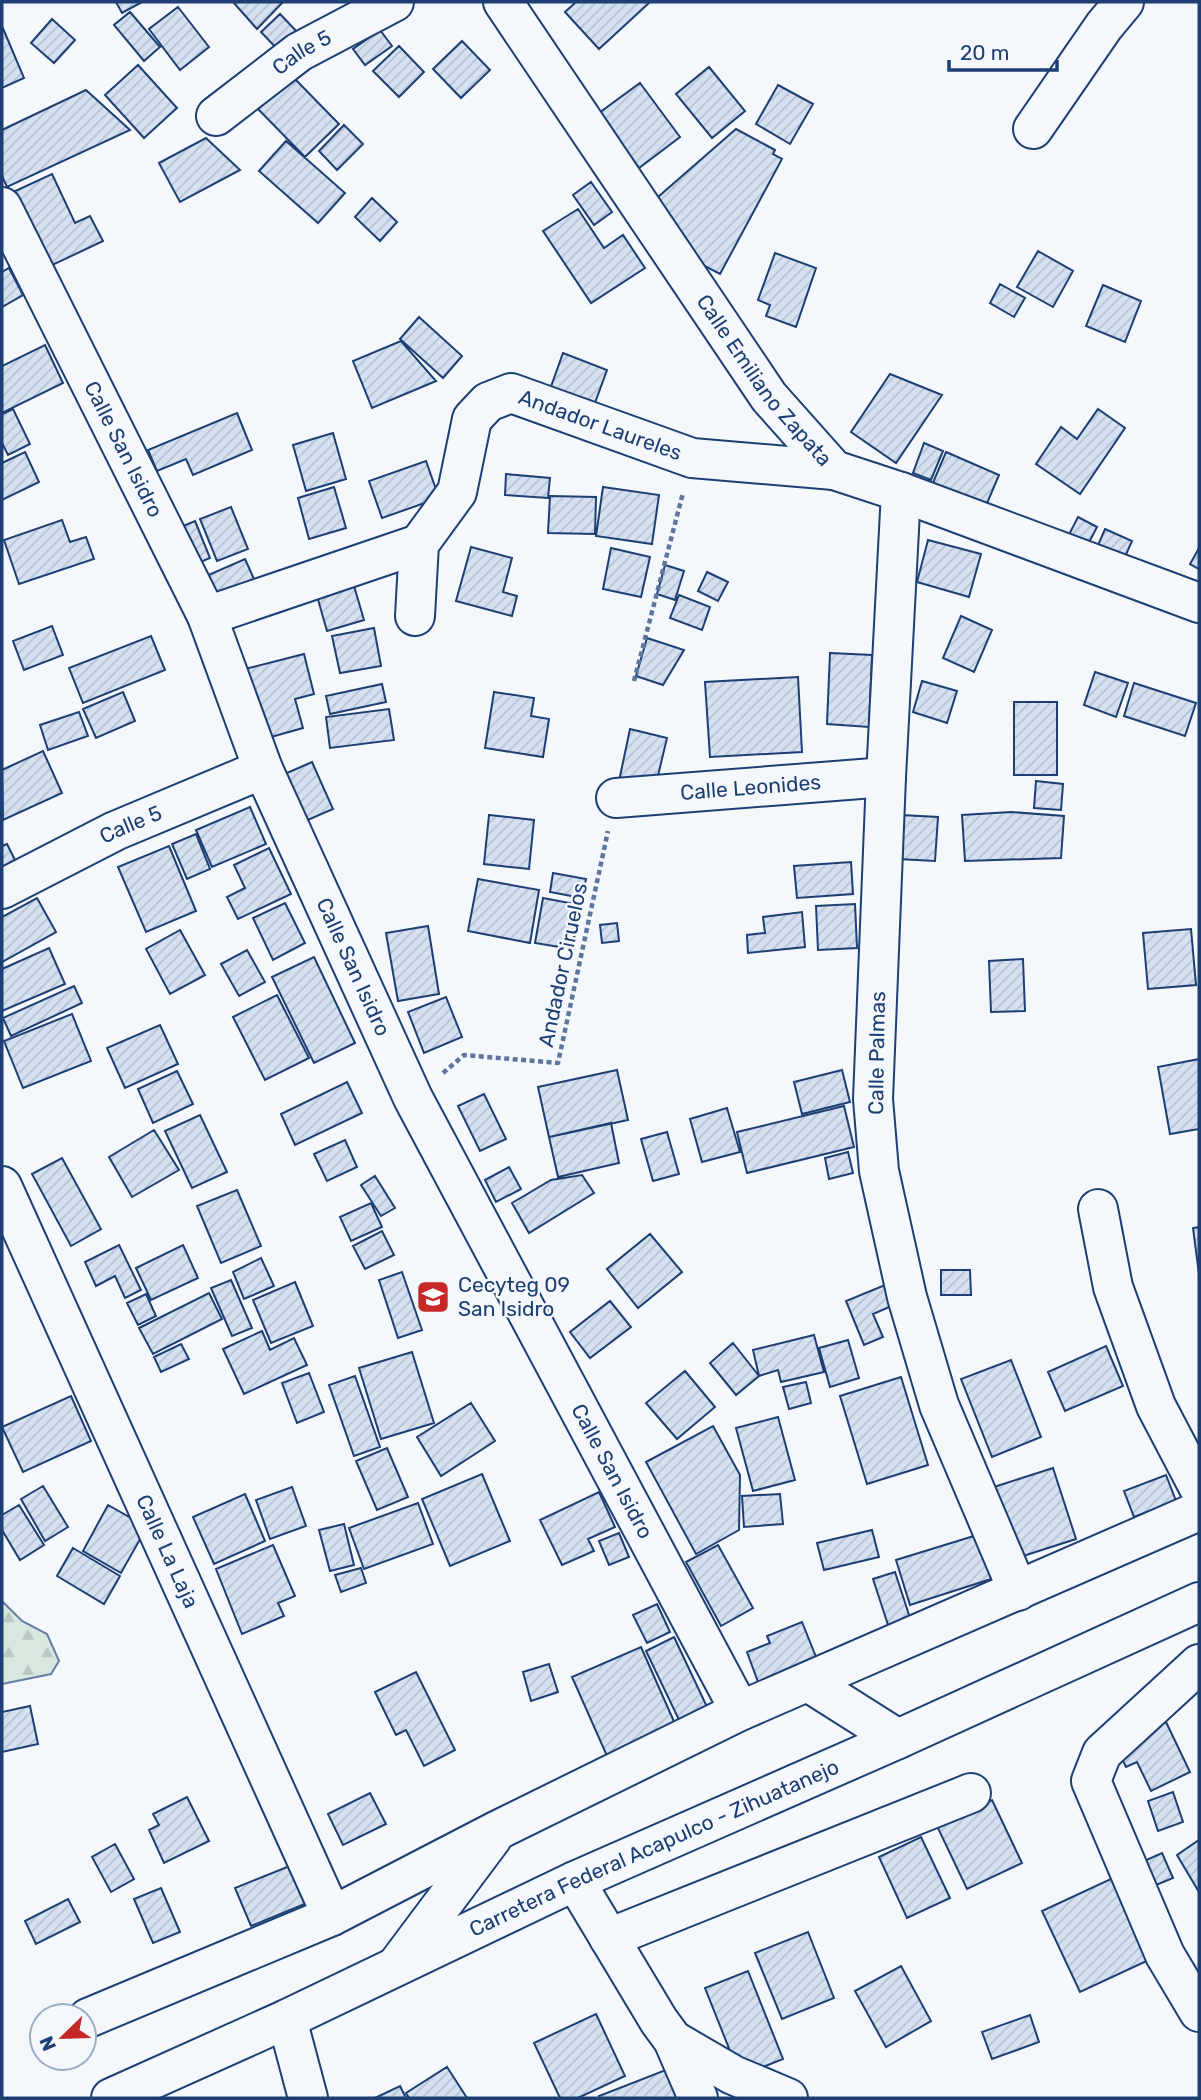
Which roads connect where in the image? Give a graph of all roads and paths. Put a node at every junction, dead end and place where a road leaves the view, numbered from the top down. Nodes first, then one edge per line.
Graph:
1 (394, 2) edge
2 (503, 2) edge
3 (1125, 2) edge
4 (216, 116) dead end
5 (1033, 129) dead end
6 (7, 229) edge
7 (692, 458) junction
8 (834, 470) junction
9 (901, 492) junction
10 (419, 544) junction
11 (1199, 603) edge
12 (207, 616) junction
13 (415, 616) dead end
14 (634, 681) dead end
15 (263, 769) junction
16 (886, 777) junction
17 (616, 798) joint
18 (2, 890) edge
19 (413, 1098) junction
20 (2, 1186) edge
21 (1098, 1209) dead end
22 (1199, 1488) edge
23 (1199, 1511) edge
24 (1018, 1591) junction
25 (1199, 1602) edge
26 (1199, 1664) edge
27 (808, 1682) junction
28 (740, 1712) junction
29 (898, 1739) junction
30 (971, 1793) dead end
31 (498, 1830) junction
32 (575, 1881) junction
33 (332, 1916) junction
34 (609, 1938) junction
35 (397, 1965) junction
36 (1199, 2012) edge
37 (98, 2014) edge
38 (287, 2019) junction
39 (673, 2040) junction
40 (111, 2098) edge
41 (308, 2098) edge
42 (698, 2098) edge
43 (788, 2098) edge

1 - 4 street, Calle 5
2 - 8 street, Calle Emiliano Zapata
3 - 5 street
6 - 12 street, Calle San Isidro
7 - 8 street, Andador Laureles
7 - 10 street, Andador Laureles
7 - 14 path
8 - 9 street, Calle Emiliano Zapata
9 - 11 street, Calle Emiliano Zapata
9 - 16 street, Calle Palmas
10 - 12 street
10 - 13 street
12 - 15 street, Calle San Isidro
15 - 18 street, Calle 5
15 - 19 street, Calle San Isidro
16 - 17 street, Calle Leonides
16 - 24 street, Calle Palmas
17 - 19 path, Andador Ciruelos
19 - 28 street, Calle San Isidro
20 - 33 street, Calle La Laja
21 - 22 street
23 - 24 street
24 - 27 street
25 - 29 street, Carretera Federal Acapulco - Zihuatanejo
26 - 36 street
27 - 28 street
27 - 29 street
28 - 31 street
29 - 32 street, Carretera Federal Acapulco - Zihuatanejo
30 - 34 street
31 - 33 street
31 - 35 street
32 - 34 street
32 - 35 street, Carretera Federal Acapulco - Zihuatanejo
33 - 37 street
34 - 39 street
35 - 38 street, Carretera Federal Acapulco - Zihuatanejo
38 - 40 street, Carretera Federal Acapulco - Zihuatanejo
38 - 41 street
39 - 42 street
39 - 43 street

